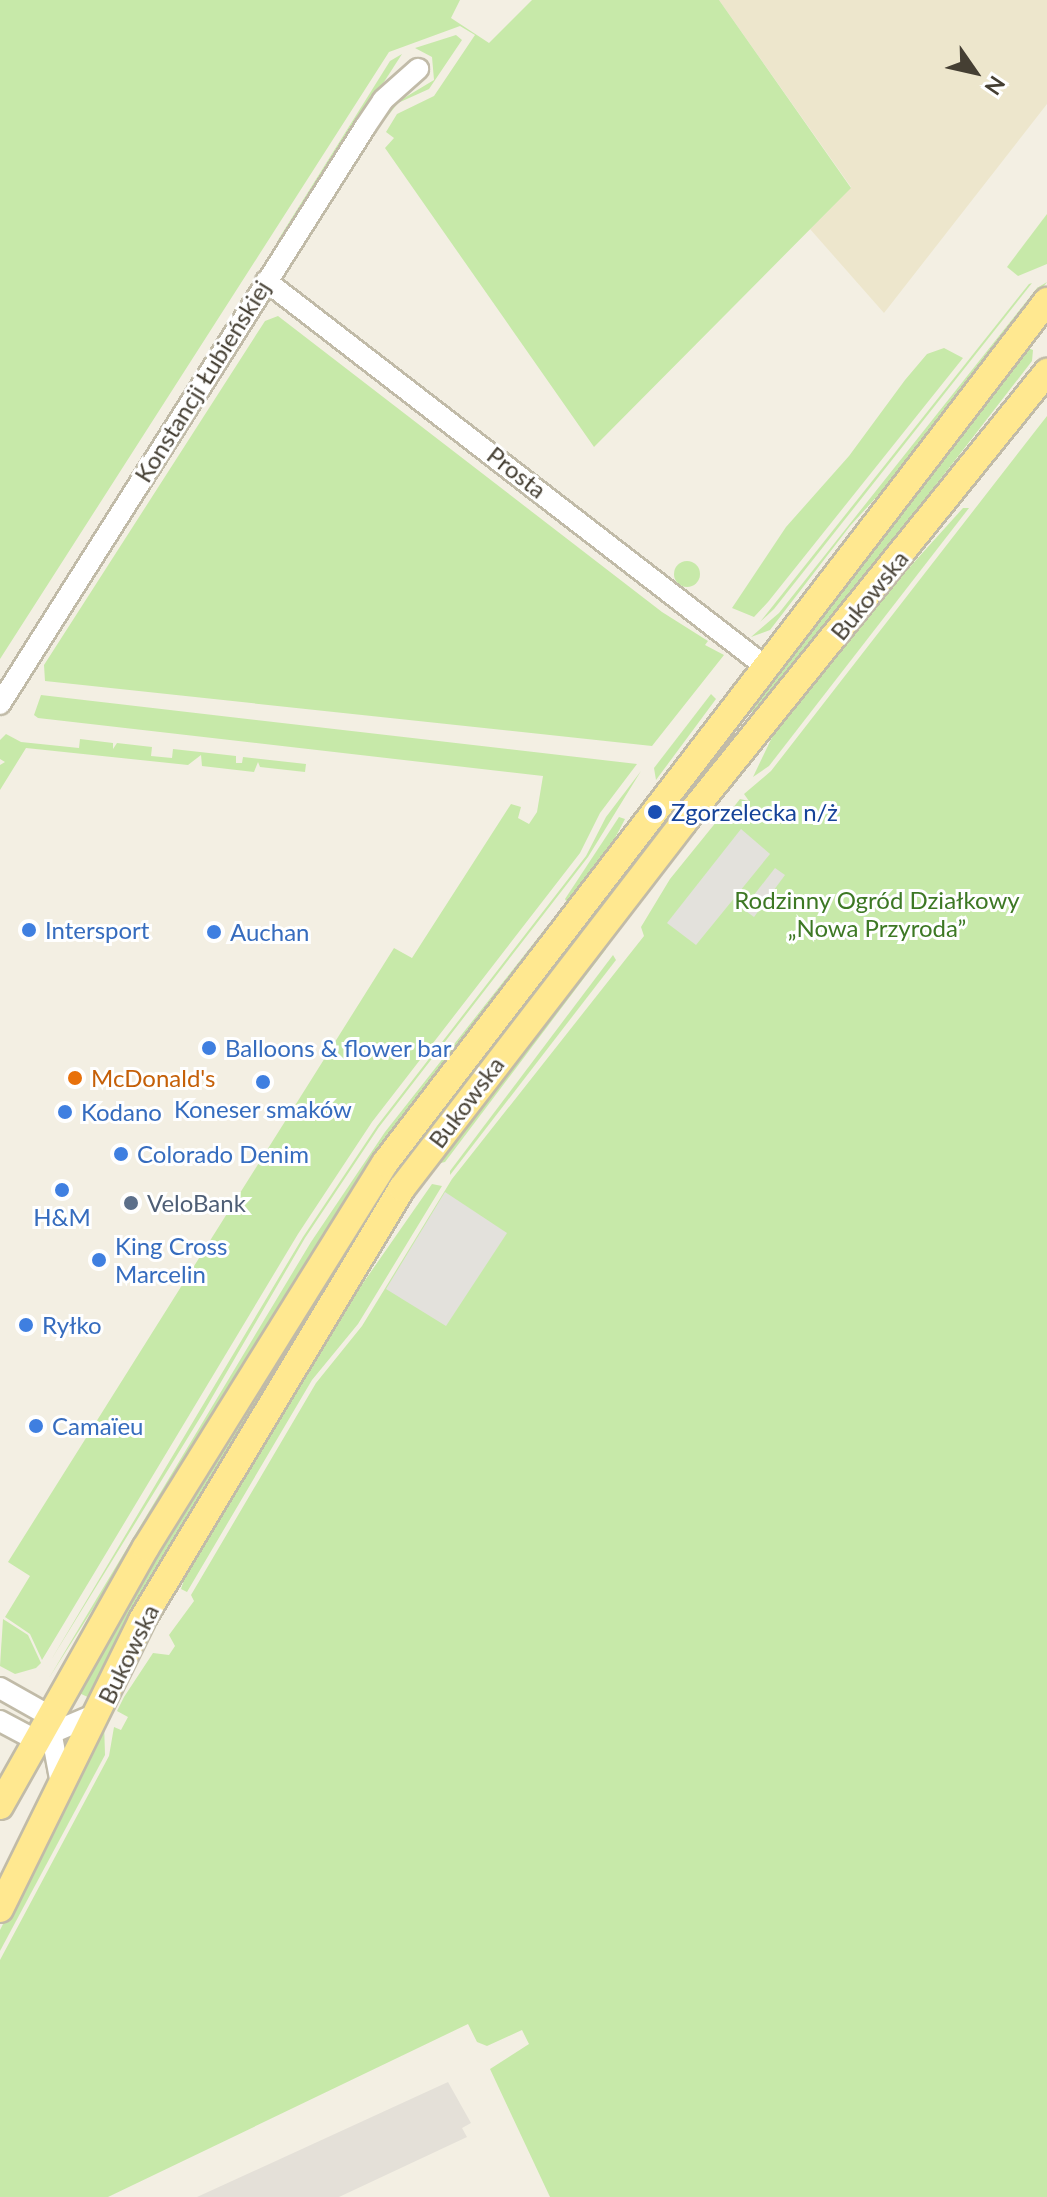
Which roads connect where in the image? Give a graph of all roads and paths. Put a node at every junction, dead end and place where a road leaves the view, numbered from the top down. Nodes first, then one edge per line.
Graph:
1 (418, 69) dead end
2 (266, 281) junction
3 (1047, 301) edge
4 (1047, 372) edge
5 (766, 667) junction
6 (6, 685) edge
7 (0, 704) edge
8 (0, 1688) edge
9 (100, 1712) junction
10 (0, 1721) edge
11 (45, 1730) junction
12 (62, 1789) junction
13 (0, 1806) edge
14 (0, 1909) edge

1 - 2 street, Konstancji Łubieńskiej
2 - 5 street, Prosta
2 - 6 street, Konstancji Łubieńskiej
3 - 5 main road, Bukowska
4 - 9 main road, Bukowska
5 - 11 main road, Bukowska
6 - 7 street, Konstancji Łubieńskiej
8 - 11 street
9 - 11 street
9 - 12 main road, Bukowska
10 - 11 street
11 - 12 street
11 - 13 main road, Bukowska
12 - 14 main road, Bukowska

